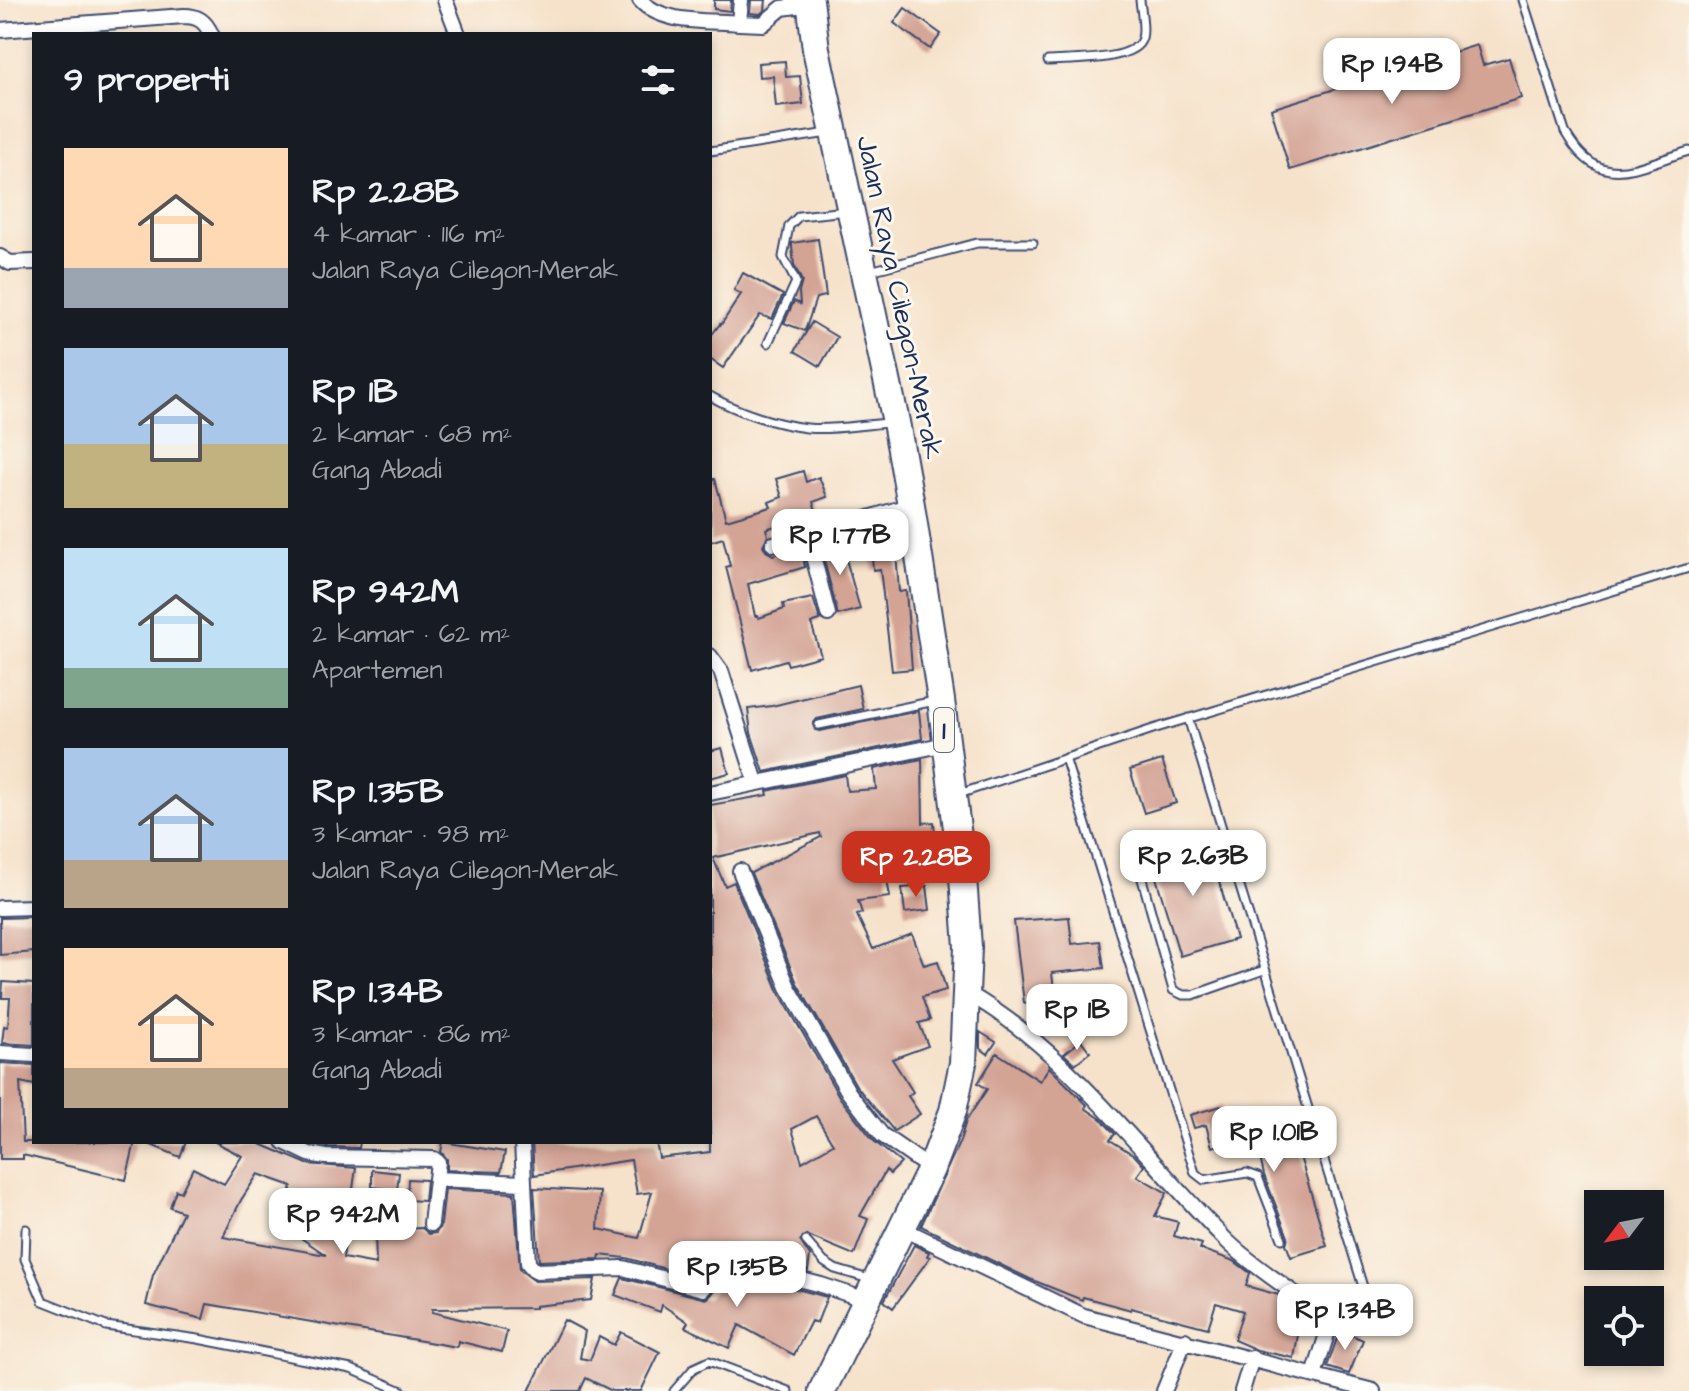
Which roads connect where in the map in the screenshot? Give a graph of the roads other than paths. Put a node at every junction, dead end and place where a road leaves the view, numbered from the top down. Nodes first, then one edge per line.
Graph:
1 (445, 0) edge
2 (640, 0) edge
3 (741, 0) edge
4 (1140, 0) edge
5 (1523, 0) edge
6 (812, 20) edge
7 (739, 23) junction
8 (132, 27) edge
9 (0, 30) edge
10 (47, 30) edge
11 (210, 32) edge
12 (457, 32) edge
13 (1048, 61) dead end
14 (834, 132) junction
15 (712, 151) edge
16 (1689, 151) edge
17 (849, 211) junction
18 (1033, 243) dead end
19 (0, 257) edge
20 (32, 262) edge
21 (864, 273) junction
22 (768, 343) dead end
23 (712, 397) edge
24 (896, 422) junction
25 (911, 505) junction
26 (808, 537) junction
27 (773, 544) dead end
28 (1689, 568) edge
29 (828, 614) dead end
30 (712, 659) edge
31 (941, 700) junction
32 (1188, 718) junction
33 (819, 725) dead end
34 (946, 744) junction
35 (1065, 758) junction
36 (756, 782) junction
37 (712, 793) edge
38 (953, 796) junction
39 (1137, 861) dead end
40 (740, 871) dead end
41 (32, 907) edge
42 (0, 908) edge
43 (1264, 970) junction
44 (967, 993) junction
45 (0, 1053) edge
46 (32, 1055) edge
47 (288, 1144) edge
48 (522, 1144) edge
49 (931, 1169) junction
50 (436, 1179) junction
51 (523, 1183) junction
52 (431, 1224) dead end
53 (901, 1228) junction
54 (26, 1229) dead end
55 (1282, 1239) dead end
56 (806, 1241) dead end
57 (870, 1290) junction
58 (1368, 1303) dead end
59 (1185, 1340) junction
60 (1252, 1358) junction
61 (1314, 1375) junction
62 (402, 1391) edge
63 (674, 1391) edge
64 (788, 1391) edge
65 (822, 1391) edge
66 (1164, 1391) edge
67 (1242, 1391) edge
68 (1373, 1391) edge

1 - 12 street
2 - 7 street
3 - 7 street
4 - 13 lane
5 - 16 lane
6 - 7 street
6 - 14 highway, Jalan Raya Cilegon-Merak / 1
8 - 10 street
8 - 11 street
9 - 10 street
14 - 15 lane
14 - 17 highway, Jalan Raya Cilegon-Merak / 1
17 - 21 highway, Jalan Raya Cilegon-Merak / 1
17 - 22 lane
18 - 21 lane
19 - 20 street
21 - 24 highway, Jalan Raya Cilegon-Merak / 1
23 - 24 lane
24 - 25 highway, Jalan Raya Cilegon-Merak / 1
25 - 26 street
25 - 31 highway, Jalan Raya Cilegon-Merak / 1
26 - 27 street
26 - 29 street
28 - 32 lane
30 - 36 street
31 - 33 lane
31 - 34 highway, Jalan Raya Cilegon-Merak / 1
32 - 35 lane
32 - 43 lane
34 - 36 street
34 - 38 highway, Jalan Raya Cilegon-Merak / 1
35 - 38 lane
35 - 55 lane
36 - 37 street
38 - 44 highway, Jalan Raya Cilegon-Merak / 1
39 - 43 lane
40 - 49 street
41 - 42 street
43 - 58 lane
44 - 49 highway, Jalan Raya Cilegon-Merak / 1
44 - 61 street
45 - 46 street
47 - 50 street
48 - 51 street
49 - 53 highway, Jalan Raya Cilegon-Merak / 1
50 - 51 street
50 - 52 street
51 - 57 street
53 - 57 highway, Jalan Raya Cilegon-Merak / 1
53 - 59 street
54 - 62 lane
56 - 57 lane
57 - 65 highway, Jalan Raya Cilegon-Merak / 1
59 - 60 street
59 - 66 street
60 - 61 street
60 - 67 street
61 - 68 street
63 - 64 lane

